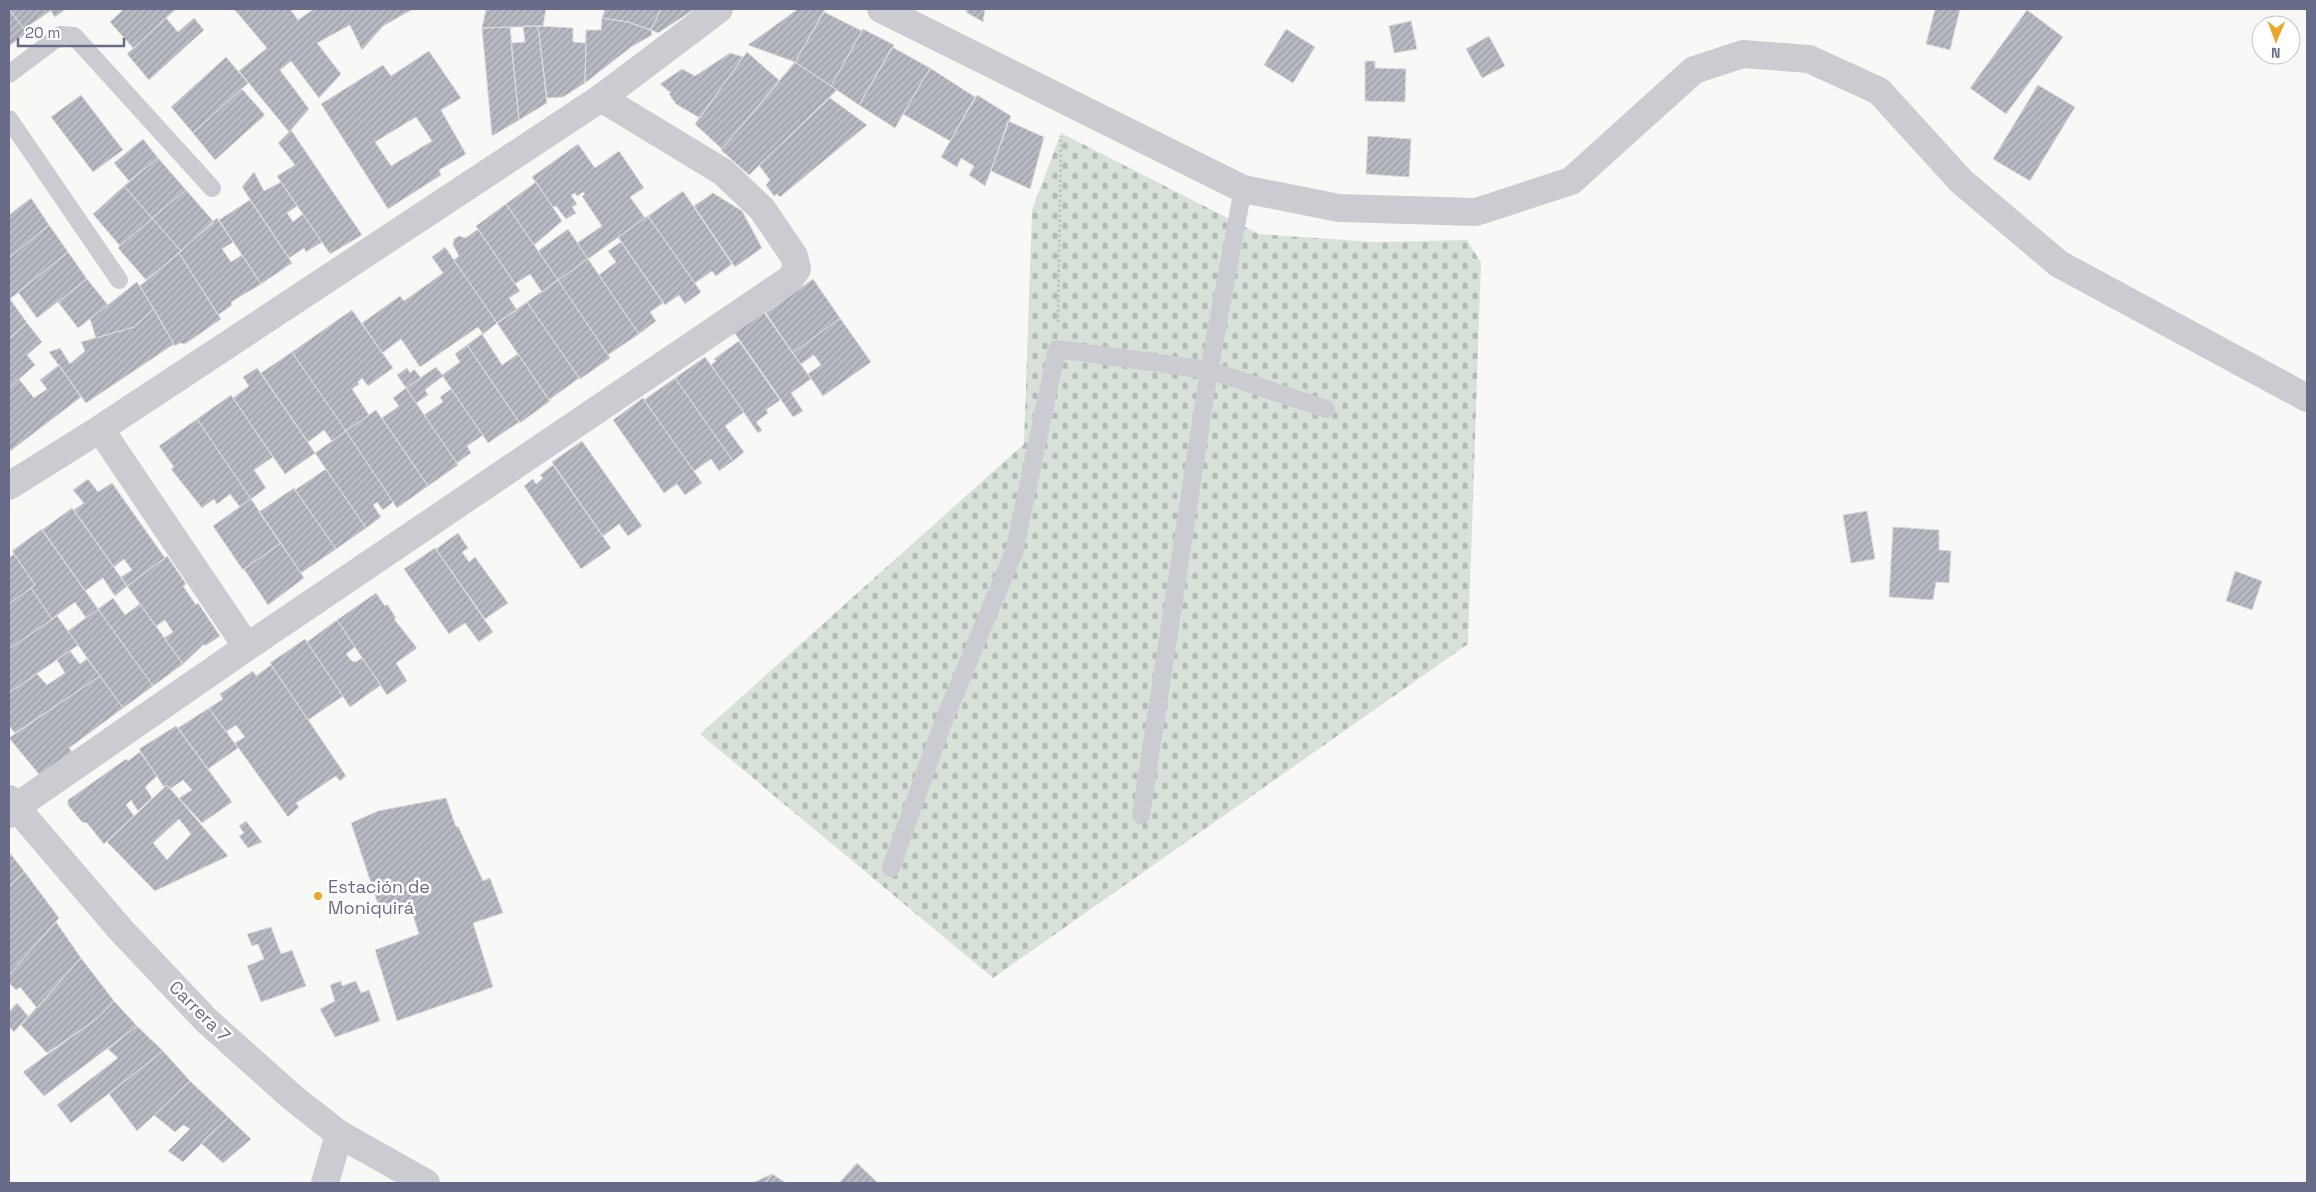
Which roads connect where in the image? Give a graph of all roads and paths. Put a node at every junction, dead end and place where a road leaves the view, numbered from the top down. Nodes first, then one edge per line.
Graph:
1 (719, 9) edge
2 (881, 9) edge
3 (9, 74) edge
4 (601, 98) junction
5 (1062, 100) junction
6 (9, 119) edge
7 (212, 188) dead end
8 (1243, 189) junction
9 (119, 280) dead end
10 (1057, 348) junction
11 (1209, 370) junction
12 (2307, 398) edge
13 (1326, 408) dead end
14 (100, 430) junction
15 (9, 486) edge
16 (247, 647) junction
17 (11, 806) edge
18 (1141, 815) dead end
19 (892, 868) dead end
20 (339, 1134) junction
21 (325, 1183) edge
22 (426, 1183) edge

1 - 4 street
2 - 5 street
3 - 7 lane
4 - 14 street
4 - 16 street
5 - 8 street
5 - 10 path
6 - 9 lane
8 - 11 lane
8 - 12 street
10 - 11 lane
10 - 19 lane
11 - 13 lane
11 - 18 lane
14 - 15 street
14 - 16 street
16 - 17 street
17 - 20 street, Carrera 7
20 - 21 street
20 - 22 street, Carrera 7

